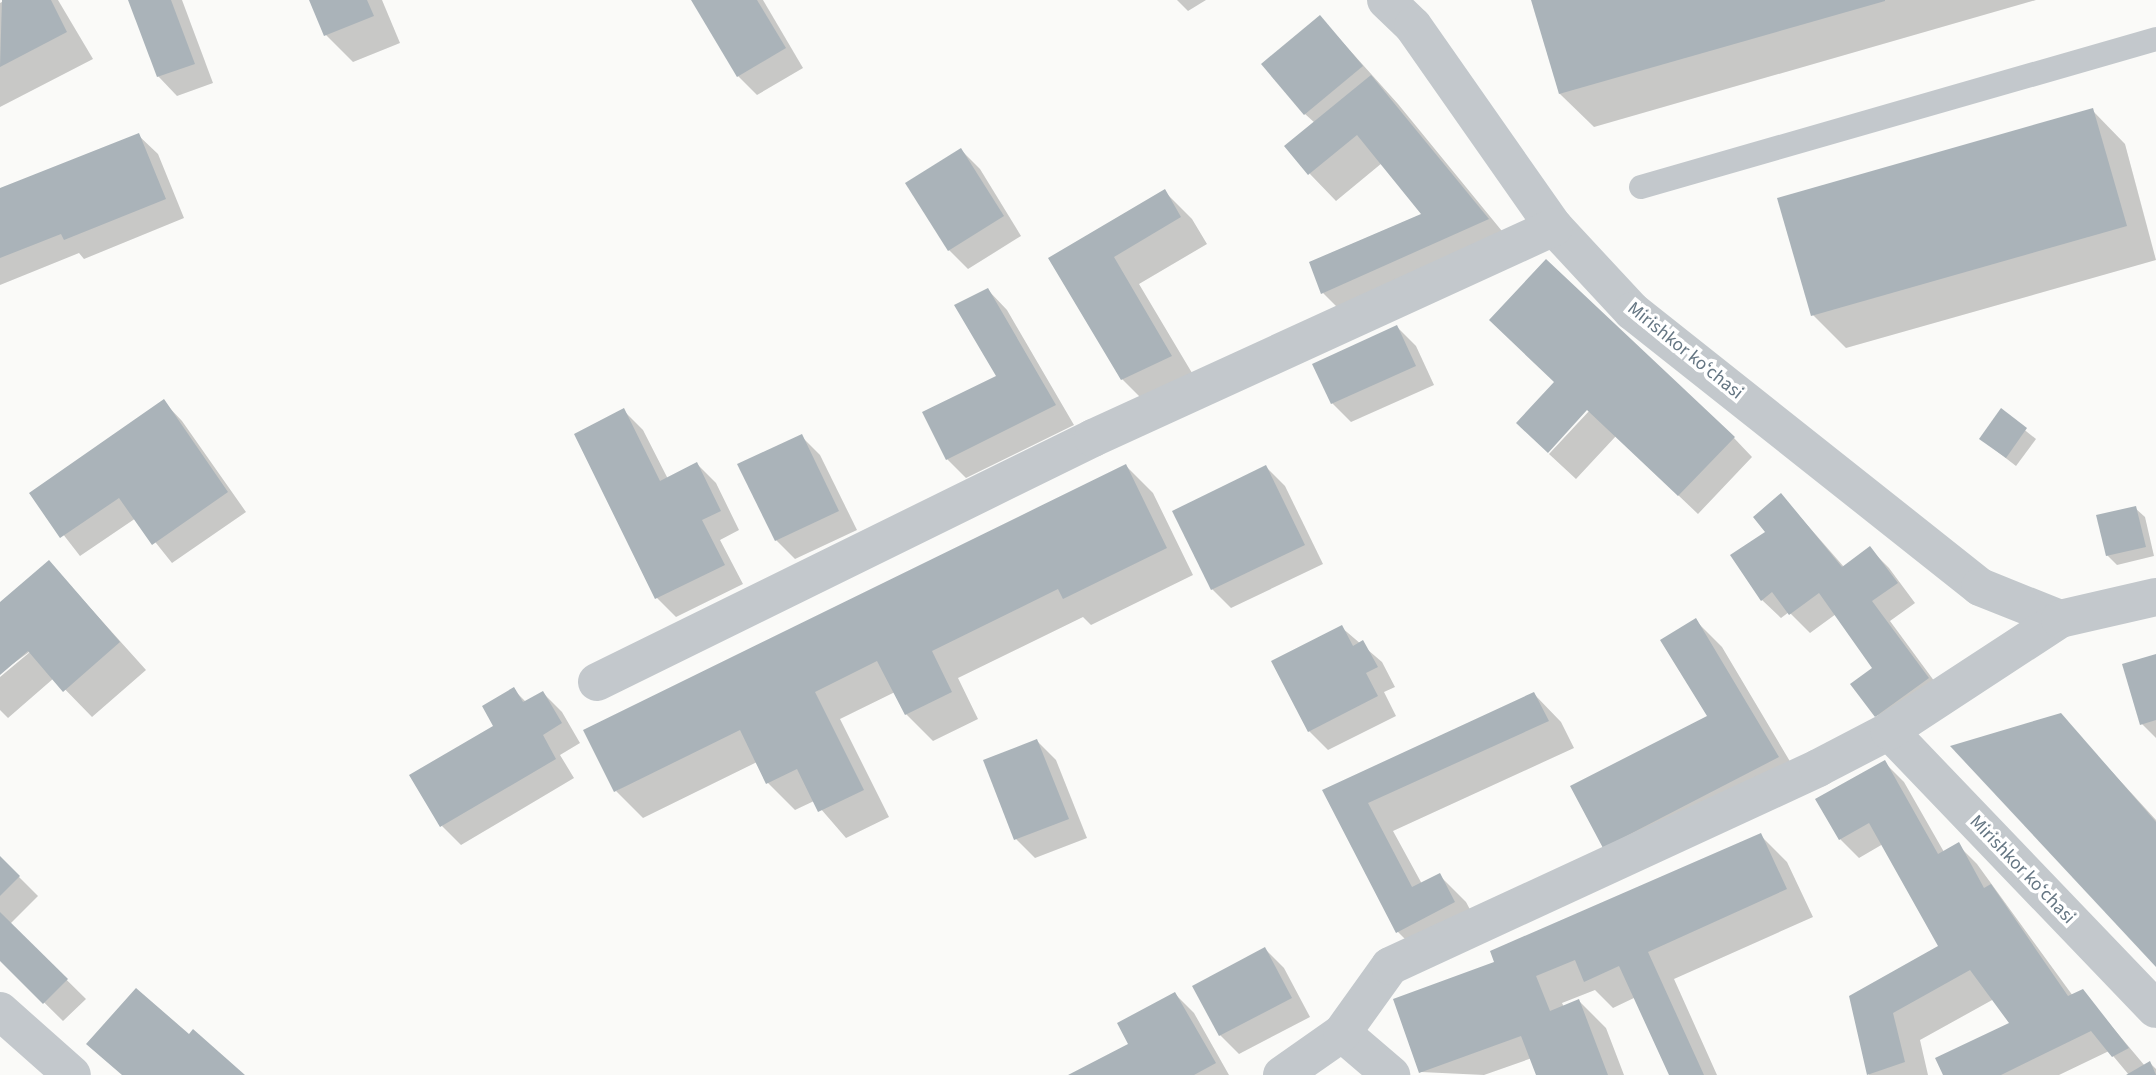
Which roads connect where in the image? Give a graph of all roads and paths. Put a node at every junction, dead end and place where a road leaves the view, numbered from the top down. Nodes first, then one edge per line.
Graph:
1 (1386, 0) edge
2 (2156, 39) edge
3 (1641, 187) dead end
4 (1554, 227) junction
5 (2156, 597) edge
6 (2060, 619) junction
7 (597, 682) dead end
8 (1889, 731) junction
9 (2156, 1009) edge
10 (0, 1011) edge
11 (1342, 1033) junction
12 (14, 1047) edge
13 (72, 1075) edge
14 (1282, 1075) edge
15 (1391, 1075) edge

1 - 4 street, Mirishkor koʻchasi
2 - 3 lane
4 - 6 street, Mirishkor koʻchasi
4 - 7 street
5 - 6 street
6 - 8 street
8 - 9 street, Mirishkor koʻchasi
8 - 11 street
10 - 12 street
11 - 14 street
11 - 15 street
12 - 13 street

